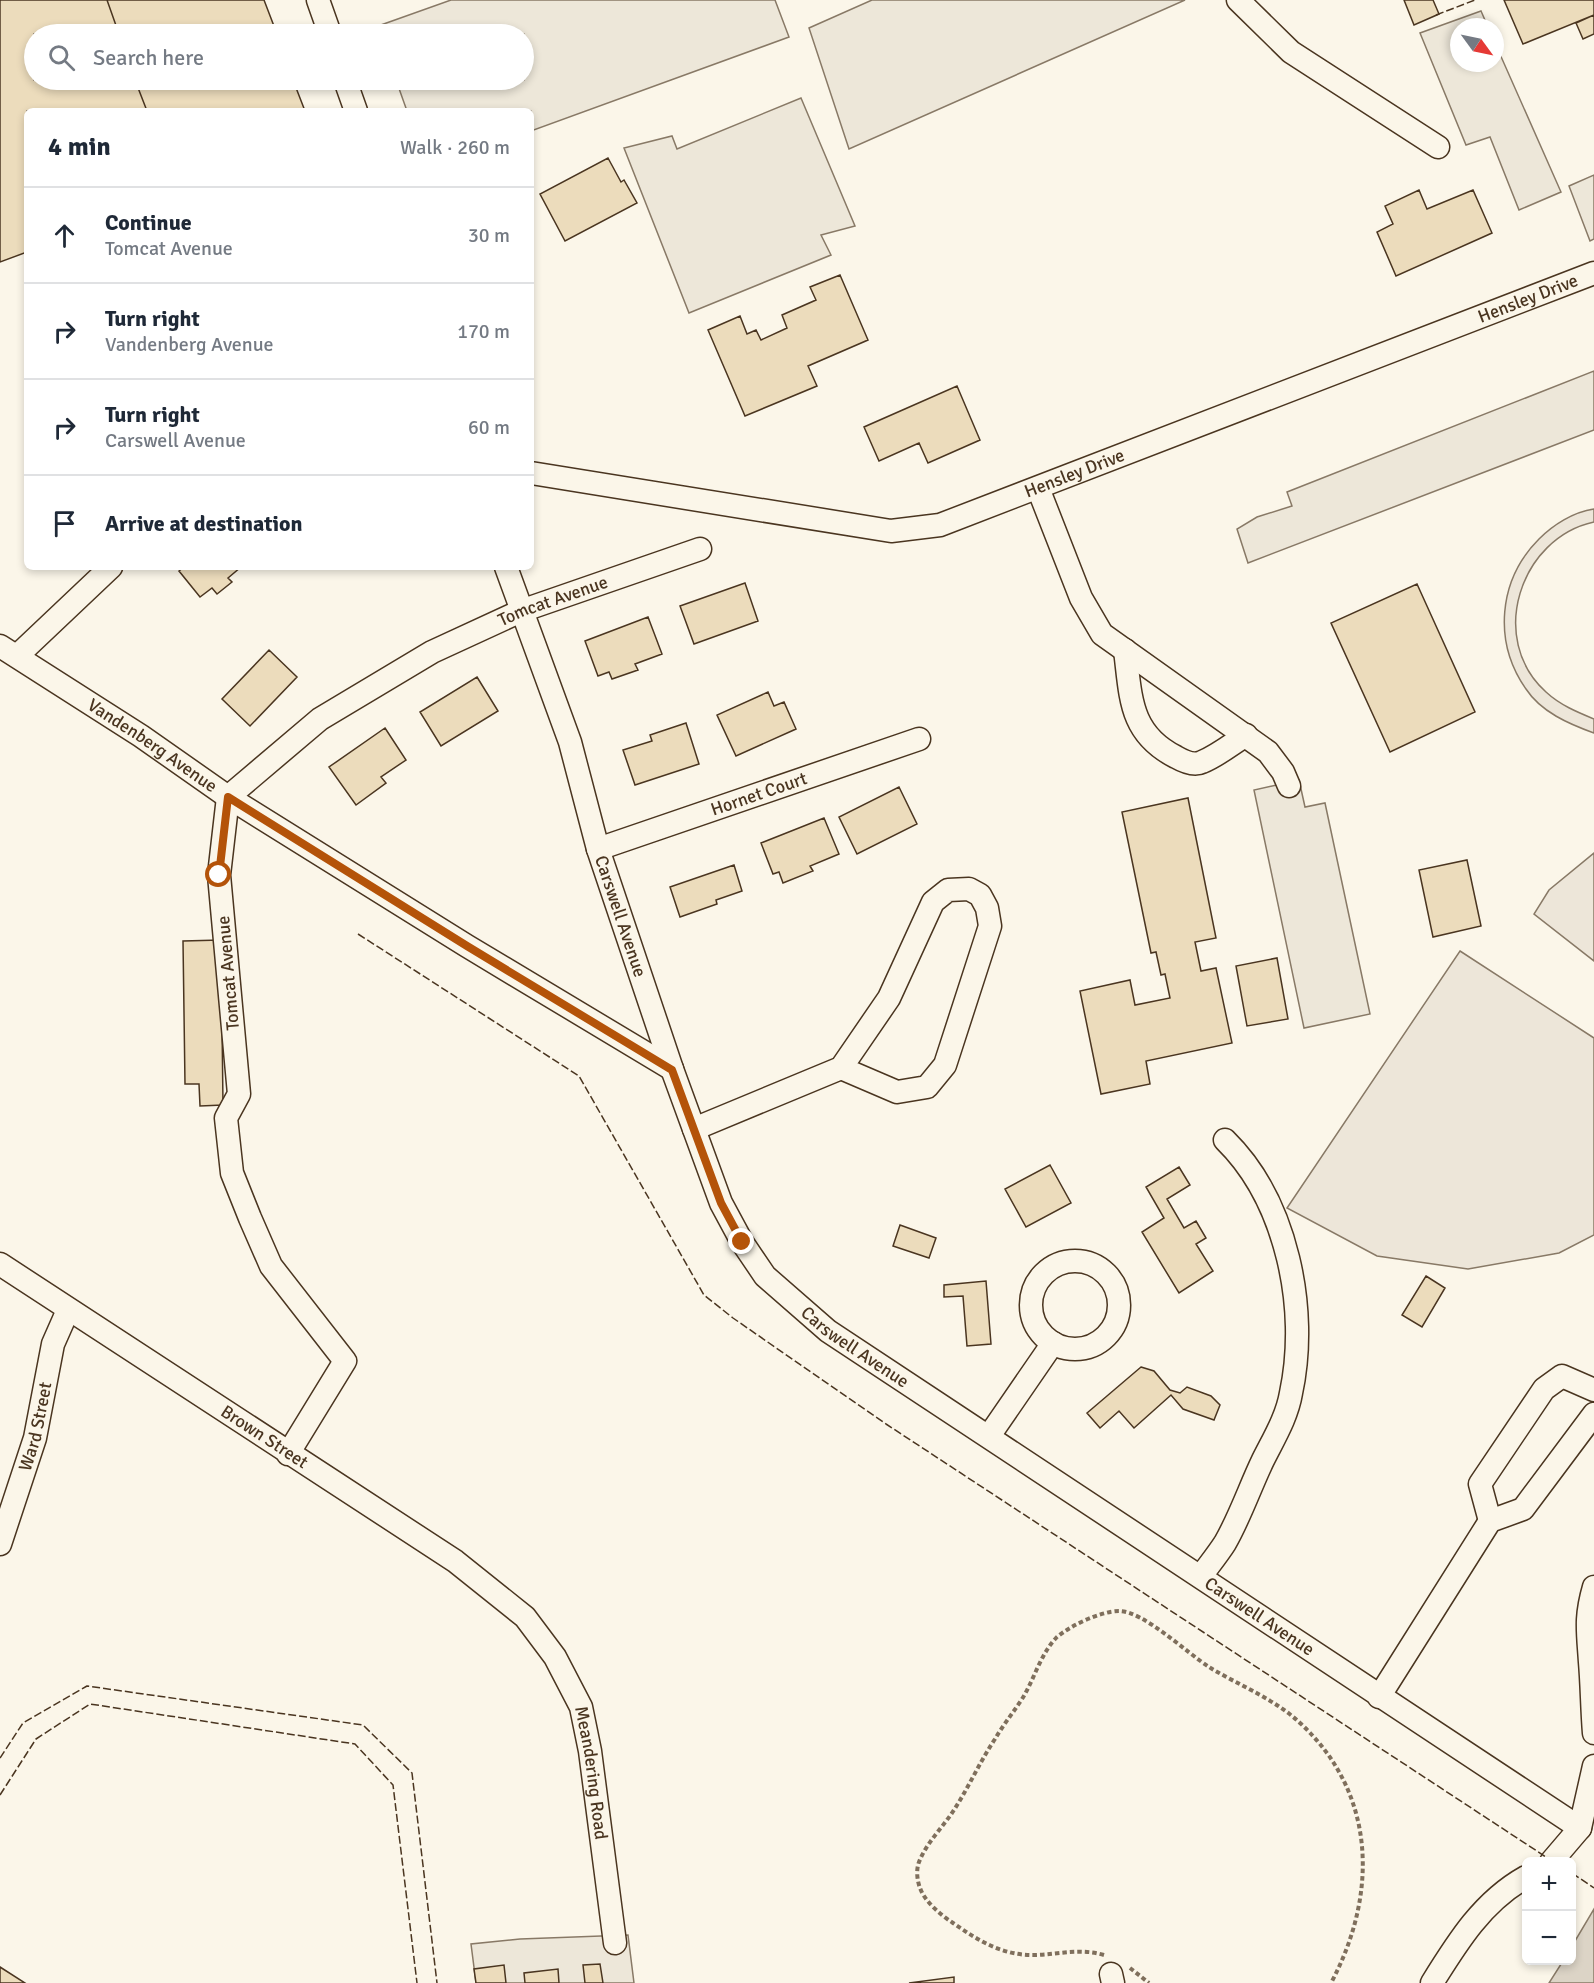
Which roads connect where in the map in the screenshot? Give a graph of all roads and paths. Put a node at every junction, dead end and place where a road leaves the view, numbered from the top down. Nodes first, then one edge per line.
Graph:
1 (318, 0) edge
2 (1238, 0) edge
3 (326, 24) edge
4 (349, 90) edge
5 (355, 108) edge
6 (1438, 147) dead end
7 (1594, 273) edge
8 (534, 473) edge
9 (1038, 488) junction
10 (700, 549) dead end
11 (107, 570) edge
12 (507, 570) edge
13 (521, 611) junction
14 (1125, 650) junction
15 (9, 651) edge
16 (1246, 735) junction
17 (919, 739) dead end
18 (1289, 786) dead end
19 (228, 797) junction
20 (598, 849) junction
21 (841, 1068) junction
22 (672, 1070) junction
23 (694, 1129) junction
24 (1225, 1140) dead end
25 (0, 1264) edge
26 (68, 1310) junction
27 (1053, 1343) dead end
28 (1594, 1390) edge
29 (1594, 1414) edge
30 (990, 1436) junction
31 (288, 1454) junction
32 (1490, 1521) junction
33 (0, 1544) edge
34 (1201, 1576) junction
35 (1594, 1587) edge
36 (525, 1617) joint
37 (1379, 1697) junction
38 (1594, 1733) edge
39 (1594, 1766) edge
40 (1580, 1828) junction
41 (1555, 1857) edge
42 (1522, 1880) edge
43 (615, 1944) dead end
44 (1115, 1970) edge
45 (1149, 1983) edge
46 (1331, 1983) edge
47 (1432, 1983) edge

1 - 3 street
2 - 6 street
4 - 5 street
7 - 9 street, Hensley Drive
8 - 9 street, Hensley Drive
9 - 14 street
10 - 13 street, Tomcat Avenue
11 - 15 street
12 - 13 street, Carswell Avenue
13 - 19 street, Tomcat Avenue
13 - 20 street, Carswell Avenue
14 - 16 street
14 - 16 street
15 - 19 street, Vandenberg Avenue
16 - 18 street
17 - 20 street, Hornet Court
19 - 22 street, Vandenberg Avenue
19 - 31 street, Tomcat Avenue
20 - 22 street, Carswell Avenue
21 - 21 street
21 - 23 street
22 - 23 street, Carswell Avenue
23 - 30 street, Carswell Avenue
24 - 34 street
25 - 26 street, Brown Street
26 - 31 street, Brown Street
26 - 33 street, Ward Street
27 - 30 street
28 - 32 street
29 - 32 street
30 - 34 street, Carswell Avenue
31 - 36 street, Brown Street
32 - 37 street
34 - 37 street, Carswell Avenue
35 - 38 street
36 - 43 street, Meandering Road
37 - 40 street, Carswell Avenue
39 - 40 street
40 - 41 street
42 - 47 street
44 - 45 path
44 - 46 path

